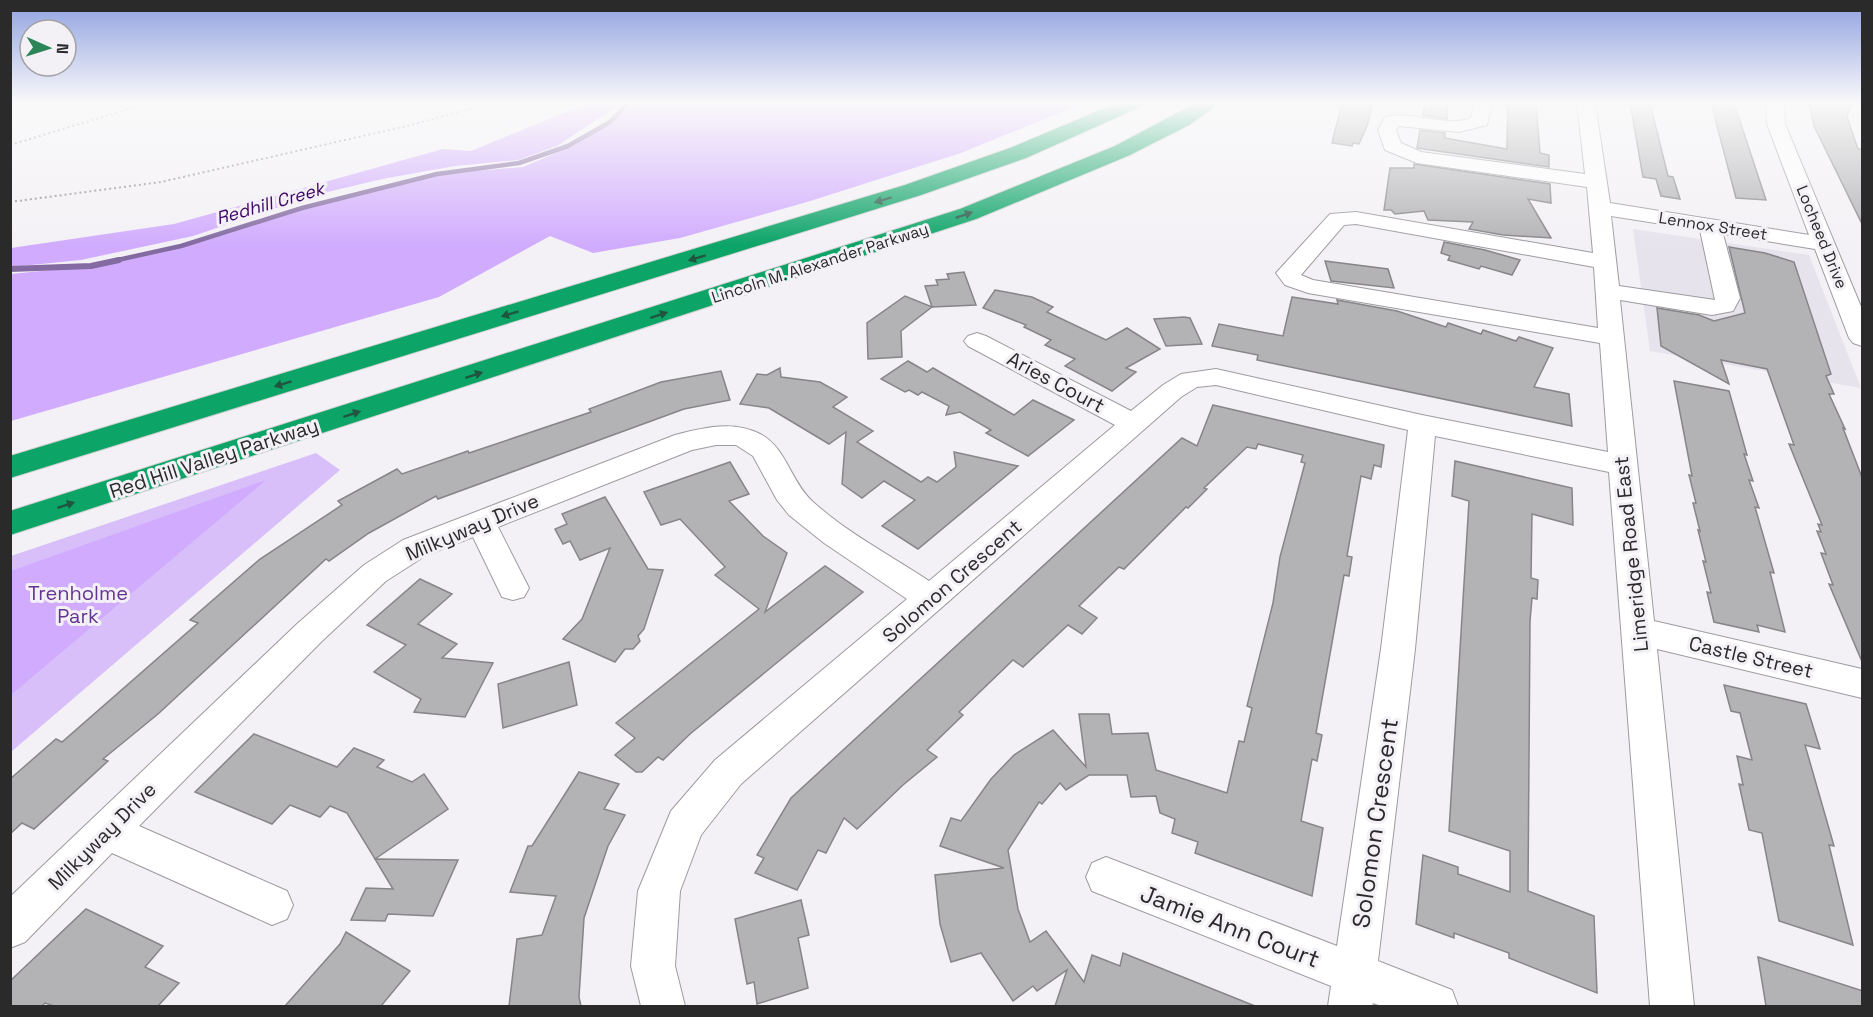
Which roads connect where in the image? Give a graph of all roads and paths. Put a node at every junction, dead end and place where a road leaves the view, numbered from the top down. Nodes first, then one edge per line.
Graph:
1 (299, 150) edge
2 (1023, 150) edge
3 (1121, 150) edge
4 (1402, 150) edge
5 (1592, 150) edge
6 (1787, 150) edge
7 (1598, 195) junction
8 (10, 202) edge
9 (1710, 226) junction
10 (1826, 244) junction
11 (1605, 277) junction
12 (1858, 316) edge
13 (1612, 338) junction
14 (1863, 338) edge
15 (977, 341) dead end
16 (418, 393) joint
17 (1134, 424) junction
18 (1422, 424) junction
19 (1622, 465) junction
20 (10, 467) edge
21 (480, 521) junction
22 (10, 523) edge
23 (513, 588) dead end
24 (932, 599) junction
25 (1639, 631) junction
26 (1863, 683) edge
27 (106, 831) junction
28 (1106, 877) dead end
29 (272, 904) dead end
30 (10, 927) edge
31 (1352, 990) edge
32 (663, 1006) edge
33 (1436, 1006) edge
34 (1672, 1006) edge

1 - 8 path
2 -> 20 highway
16 -> 3 highway, Lincoln M. Alexander Parkway
4 - 7 street, Lennox Street
5 - 7 street, Limeridge Road East
6 - 10 street, Locheed Drive
7 - 9 street, Lennox Street
7 - 11 street, Limeridge Road East
9 - 10 street, Lennox Street
9 - 11 street
10 - 12 street, Locheed Drive
11 - 13 street, Limeridge Road East
11 - 13 street
12 - 14 street, Locheed Drive
13 - 19 street, Limeridge Road East
15 - 17 street, Aries Court
22 -> 16 highway, Red Hill Valley Parkway
17 - 18 street, Solomon Crescent
17 - 24 street, Solomon Crescent
18 - 19 street, Solomon Crescent
18 - 31 street, Solomon Crescent
19 - 25 street, Limeridge Road East
21 - 23 street
21 - 24 street, Milkyway Drive
21 - 27 street, Milkyway Drive
24 - 32 street, Solomon Crescent
25 - 26 street, Castle Street
25 - 34 street, Limeridge Road East
27 - 29 street
27 - 30 street, Milkyway Drive
28 - 31 street, Jamie Ann Court
31 - 33 street, Jamie Ann Court

